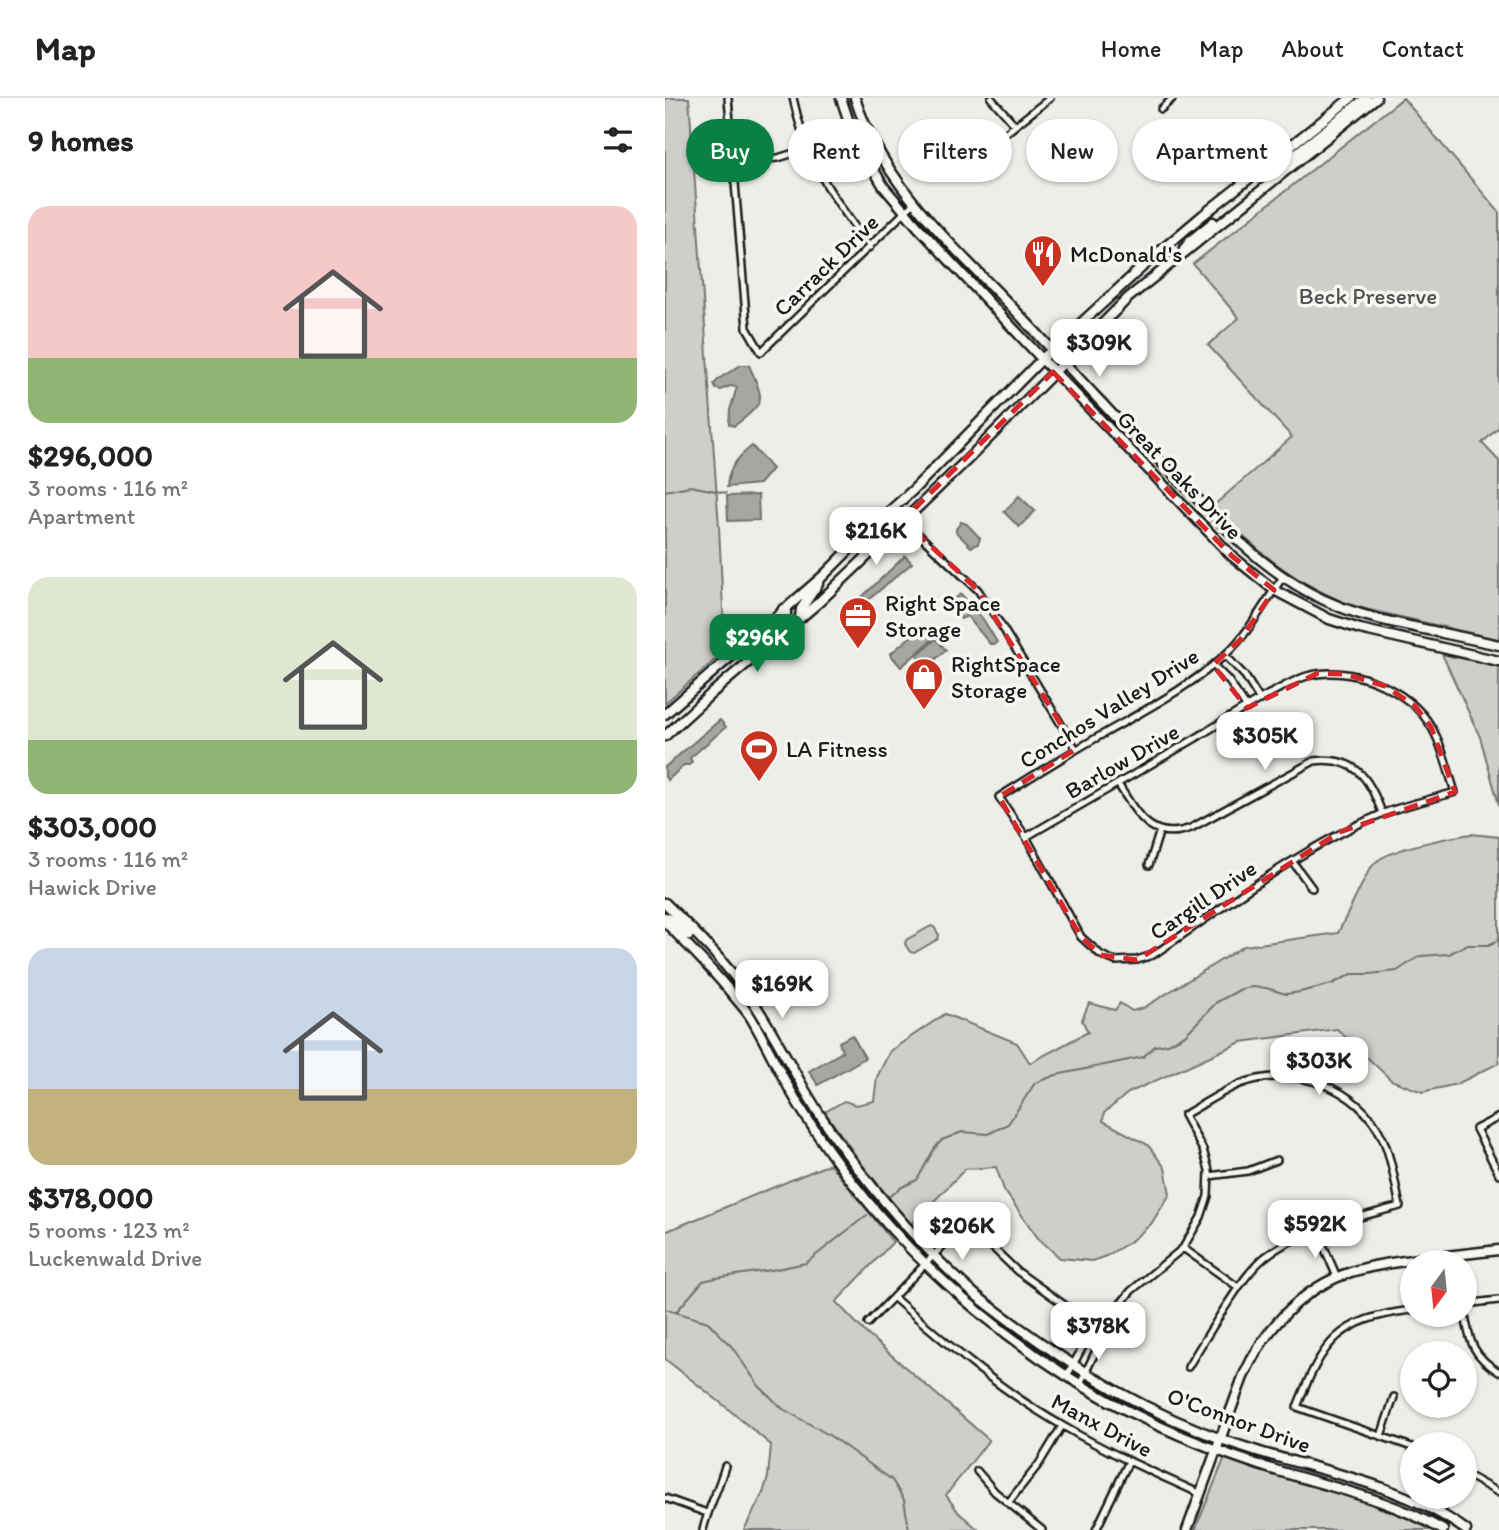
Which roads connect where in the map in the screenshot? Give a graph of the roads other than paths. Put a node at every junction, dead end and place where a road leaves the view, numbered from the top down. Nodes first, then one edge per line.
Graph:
1 (728, 98) edge
2 (793, 98) edge
3 (841, 98) edge
4 (855, 98) edge
5 (991, 98) edge
6 (1050, 98) edge
7 (1173, 98) edge
8 (1351, 98) edge
9 (1366, 98) edge
10 (1376, 98) edge
11 (1160, 108) dead end
12 (730, 119) edge
13 (798, 119) edge
14 (1015, 125) junction
15 (1012, 127) edge
16 (1292, 145) edge
17 (1292, 156) edge
18 (1292, 166) edge
19 (735, 182) edge
20 (824, 182) edge
21 (1245, 182) edge
22 (1262, 182) edge
23 (1272, 182) edge
24 (915, 202) junction
25 (905, 212) junction
26 (870, 247) junction
27 (1175, 259) junction
28 (986, 281) junction
29 (977, 290) junction
30 (1052, 350) junction
31 (1042, 359) junction
32 (1063, 363) junction
33 (1053, 372) junction
34 (903, 520) junction
35 (823, 576) junction
36 (1283, 577) junction
37 (1274, 590) junction
38 (783, 609) junction
39 (800, 617) junction
40 (778, 636) junction
41 (1499, 645) edge
42 (1225, 655) junction
43 (1499, 661) edge
44 (1213, 665) junction
45 (1260, 700) junction
46 (1247, 708) junction
47 (665, 714) edge
48 (665, 736) edge
49 (1076, 749) junction
50 (1118, 784) junction
51 (1455, 792) joint
52 (999, 797) joint
53 (1382, 813) junction
54 (1160, 830) junction
55 (1026, 837) junction
56 (1292, 860) junction
57 (1149, 865) dead end
58 (1311, 888) dead end
59 (667, 907) edge
60 (665, 919) edge
61 (728, 969) junction
62 (1499, 1117) edge
63 (1277, 1160) dead end
64 (1499, 1174) edge
65 (1209, 1176) junction
66 (1317, 1231) junction
67 (1183, 1248) junction
68 (1499, 1250) edge
69 (1477, 1254) edge
70 (934, 1255) junction
71 (926, 1264) junction
72 (1400, 1264) edge
73 (1337, 1277) junction
74 (1238, 1287) junction
75 (893, 1297) junction
76 (1499, 1300) edge
77 (1477, 1303) edge
78 (1400, 1311) edge
79 (1108, 1319) junction
80 (868, 1323) dead end
81 (1094, 1326) junction
82 (1467, 1327) edge
83 (1074, 1365) junction
84 (1188, 1367) dead end
85 (1086, 1372) junction
86 (1499, 1372) edge
87 (1067, 1376) junction
88 (1080, 1384) junction
89 (1394, 1397) dead end
90 (1062, 1426) junction
91 (1381, 1436) junction
92 (1222, 1439) junction
93 (1400, 1443) edge
94 (1217, 1450) junction
95 (1129, 1461) junction
96 (725, 1466) dead end
97 (977, 1472) dead end
98 (1477, 1481) edge
99 (1499, 1493) edge
100 (1201, 1494) junction
101 (665, 1499) edge
102 (1008, 1503) junction
103 (1440, 1509) edge
104 (1435, 1511) junction
105 (707, 1513) junction
106 (1429, 1522) junction
107 (703, 1530) edge
108 (1042, 1530) edge
109 (1096, 1530) edge
110 (1188, 1530) edge
111 (1443, 1530) edge
112 (1466, 1530) edge

1 - 12 street
2 - 13 street
3 - 25 main road, Great Oaks Drive
4 - 24 main road, Great Oaks Drive
5 - 14 street
6 - 14 street
7 - 11 street
8 - 16 main road
9 - 17 main road
10 - 18 main road
14 - 15 street
19 - 26 street, Carrack Drive
20 - 26 street
21 - 30 main road
22 - 27 main road
23 - 27 main road
24 - 25 street, Carrack Drive
24 - 28 main road, Great Oaks Drive
25 - 26 street, Carrack Drive
25 - 29 main road, Great Oaks Drive
27 - 32 main road
28 - 29 main road
28 - 30 main road, Great Oaks Drive
29 - 31 main road, Great Oaks Drive
30 - 31 main road
30 - 32 main road, Great Oaks Drive
31 - 33 main road, Great Oaks Drive
31 - 35 main road
32 - 33 main road
32 - 36 main road, Great Oaks Drive
33 - 34 main road
33 - 37 main road, Great Oaks Drive
34 - 39 main road
34 - 49 street
35 - 38 main road
35 - 39 main road
36 - 37 street, Conchos Valley Drive
36 - 41 main road, Great Oaks Drive
37 - 42 street, Conchos Valley Drive
37 - 43 main road, Great Oaks Drive
38 - 40 main road
38 - 47 main road
39 - 40 main road
40 - 48 main road
42 - 44 street, Conchos Valley Drive
42 - 45 street
44 - 46 street
44 - 49 street, Conchos Valley Drive
45 - 46 street, Barlow Drive
45 - 51 street, Barlow Drive
46 - 50 street, Barlow Drive
49 - 52 street, Conchos Valley Drive
50 - 54 street
50 - 55 street, Barlow Drive
51 - 53 street, Cargill Drive
52 - 55 street, Cargill Drive
53 - 54 street
53 - 56 street, Cargill Drive
54 - 57 street
55 - 56 street, Cargill Drive
56 - 58 street
59 - 61 main road, O'Connor Drive
60 - 61 main road
60 - 71 main road, O'Connor Drive
61 - 70 main road, O'Connor Drive
62 - 64 street
63 - 65 street
65 - 66 street
65 - 67 street
66 - 73 street
66 - 74 street
67 - 74 street
67 - 79 street
68 - 69 main road
70 - 71 street
70 - 81 street
70 - 83 main road, O'Connor Drive
71 - 75 street
71 - 87 main road, O'Connor Drive
72 - 73 main road
73 - 92 main road
74 - 84 street
75 - 80 street
75 - 90 street, Manx Drive
76 - 77 street
78 - 91 street
79 - 81 street
79 - 85 street
81 - 83 street
82 - 86 street
83 - 85 main road, O'Connor Drive
83 - 87 street
85 - 88 street
85 - 92 main road, O'Connor Drive
87 - 88 main road, O'Connor Drive
88 - 94 main road, O'Connor Drive
89 - 91 street
90 - 95 street, Manx Drive
90 - 102 street
91 - 93 street
92 - 94 main road
92 - 104 main road, O'Connor Drive
94 - 100 main road
94 - 106 main road, O'Connor Drive
95 - 100 street, Manx Drive
95 - 109 street
96 - 105 street
97 - 102 street
98 - 99 street
100 - 110 main road
101 - 105 street
102 - 108 street
103 - 104 street
104 - 106 street
104 - 112 main road, O'Connor Drive
105 - 107 street
106 - 111 main road, O'Connor Drive

